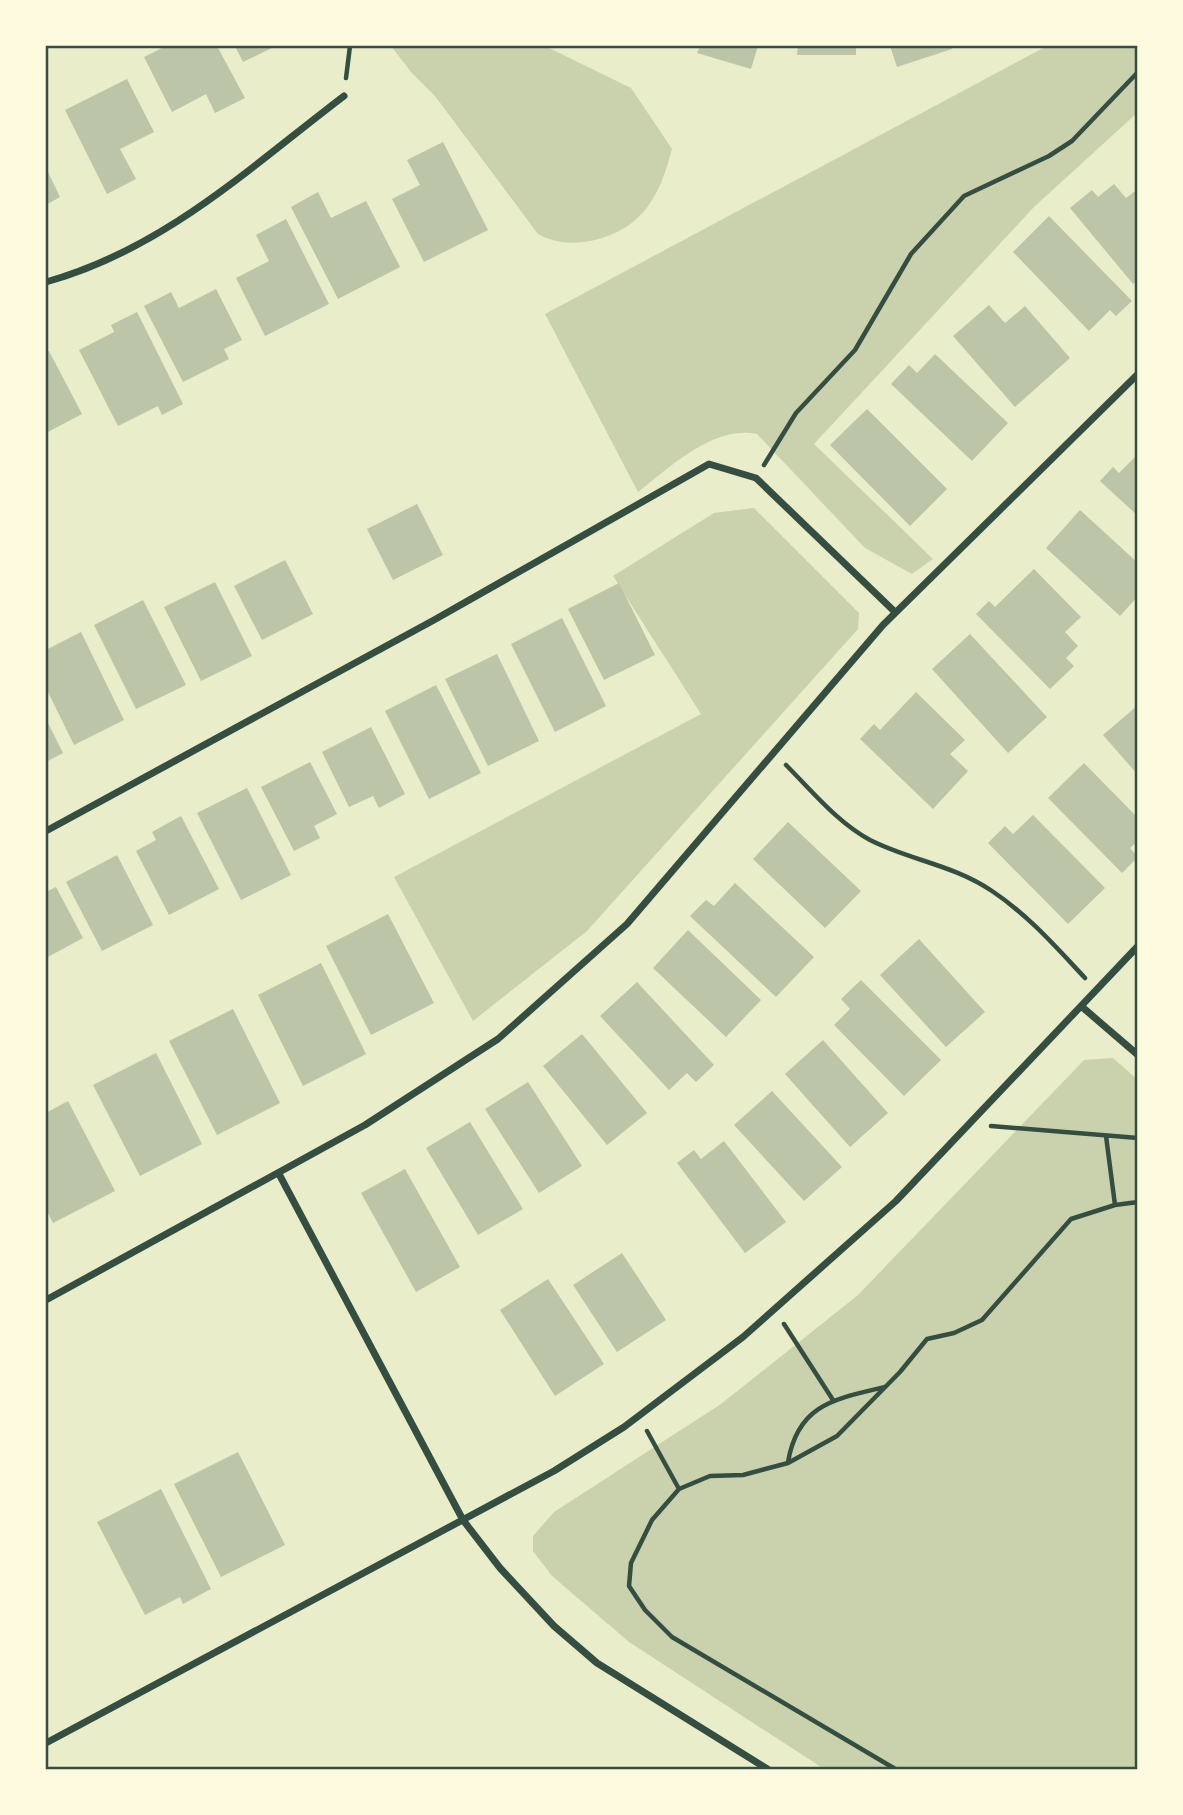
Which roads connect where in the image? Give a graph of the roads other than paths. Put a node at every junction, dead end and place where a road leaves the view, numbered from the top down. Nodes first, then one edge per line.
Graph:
1 (344, 96) road end
2 (46, 282) edge
3 (1138, 374) edge
4 (895, 612) junction
5 (46, 831) edge
6 (1138, 946) edge
7 (1081, 1006) junction
8 (1138, 1055) edge
9 (279, 1174) junction
10 (46, 1300) edge
11 (463, 1520) junction
12 (46, 1742) edge
13 (769, 1769) edge

1 - 2 street
3 - 4 street
4 - 5 street
4 - 9 street
6 - 7 street
7 - 8 street
7 - 11 street
9 - 10 street
9 - 11 street
11 - 12 street
11 - 13 street

